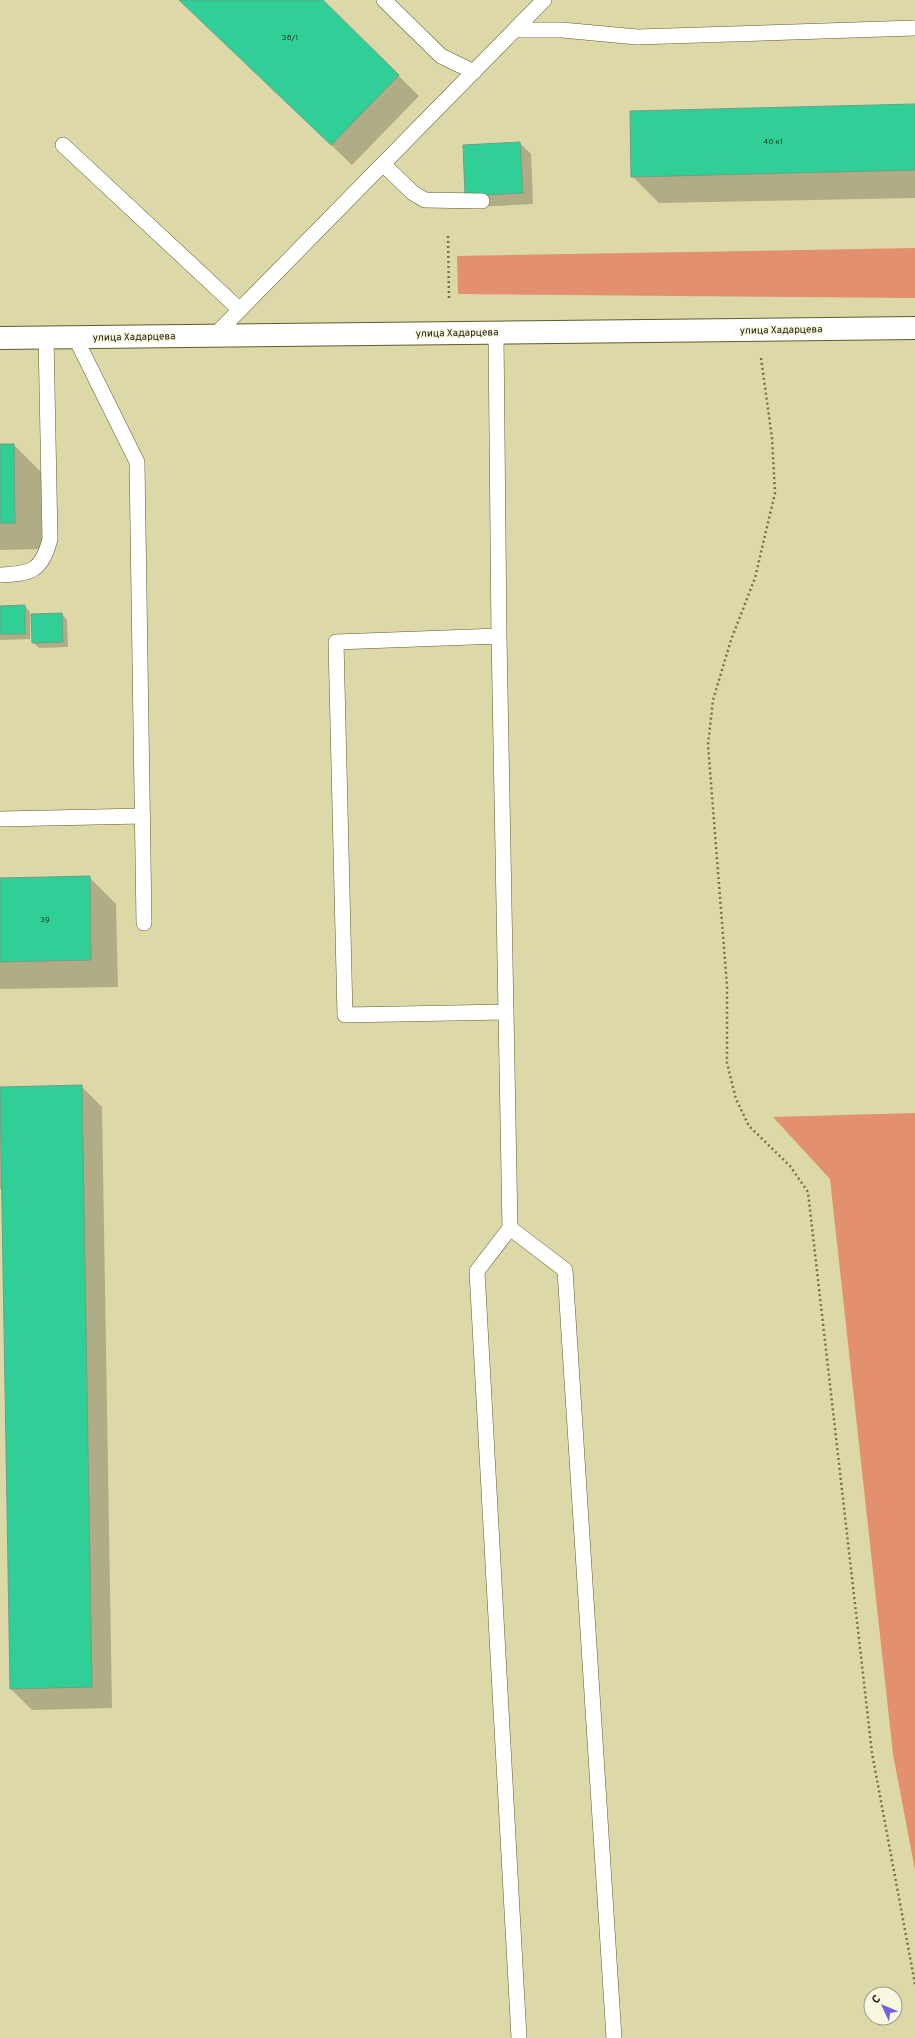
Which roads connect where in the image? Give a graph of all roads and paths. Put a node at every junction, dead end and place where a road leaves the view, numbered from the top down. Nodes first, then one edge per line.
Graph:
1 (384, 0) edge
2 (544, 0) edge
3 (915, 28) edge
4 (515, 30) junction
5 (474, 72) junction
6 (62, 144) dead end
7 (383, 164) junction
8 (482, 201) dead end
9 (448, 236) dead end
10 (449, 300) dead end
11 (240, 310) junction
12 (915, 328) edge
13 (757, 329) junction
14 (496, 332) junction
15 (215, 335) junction
16 (46, 337) junction
17 (75, 337) junction
18 (0, 338) edge
19 (0, 575) edge
20 (499, 636) junction
21 (143, 816) junction
22 (0, 819) edge
23 (144, 923) dead end
24 (506, 1012) junction
25 (510, 1228) junction
26 (915, 1984) edge
27 (519, 2038) edge
28 (614, 2038) edge

1 - 5 lane
2 - 4 lane
3 - 4 lane
4 - 5 lane
5 - 7 lane
6 - 11 lane
7 - 8 lane
7 - 11 lane
9 - 10 path
11 - 15 lane
12 - 13 street, улица Хадарцева
13 - 14 street, улица Хадарцева
13 - 26 path
14 - 15 street, улица Хадарцева
14 - 20 lane
15 - 17 street, улица Хадарцева
16 - 17 street, улица Хадарцева
16 - 18 street, улица Хадарцева
16 - 19 lane
17 - 21 lane
20 - 24 lane
20 - 24 lane
21 - 22 lane
21 - 23 lane
24 - 25 lane
25 - 27 lane
25 - 28 lane

